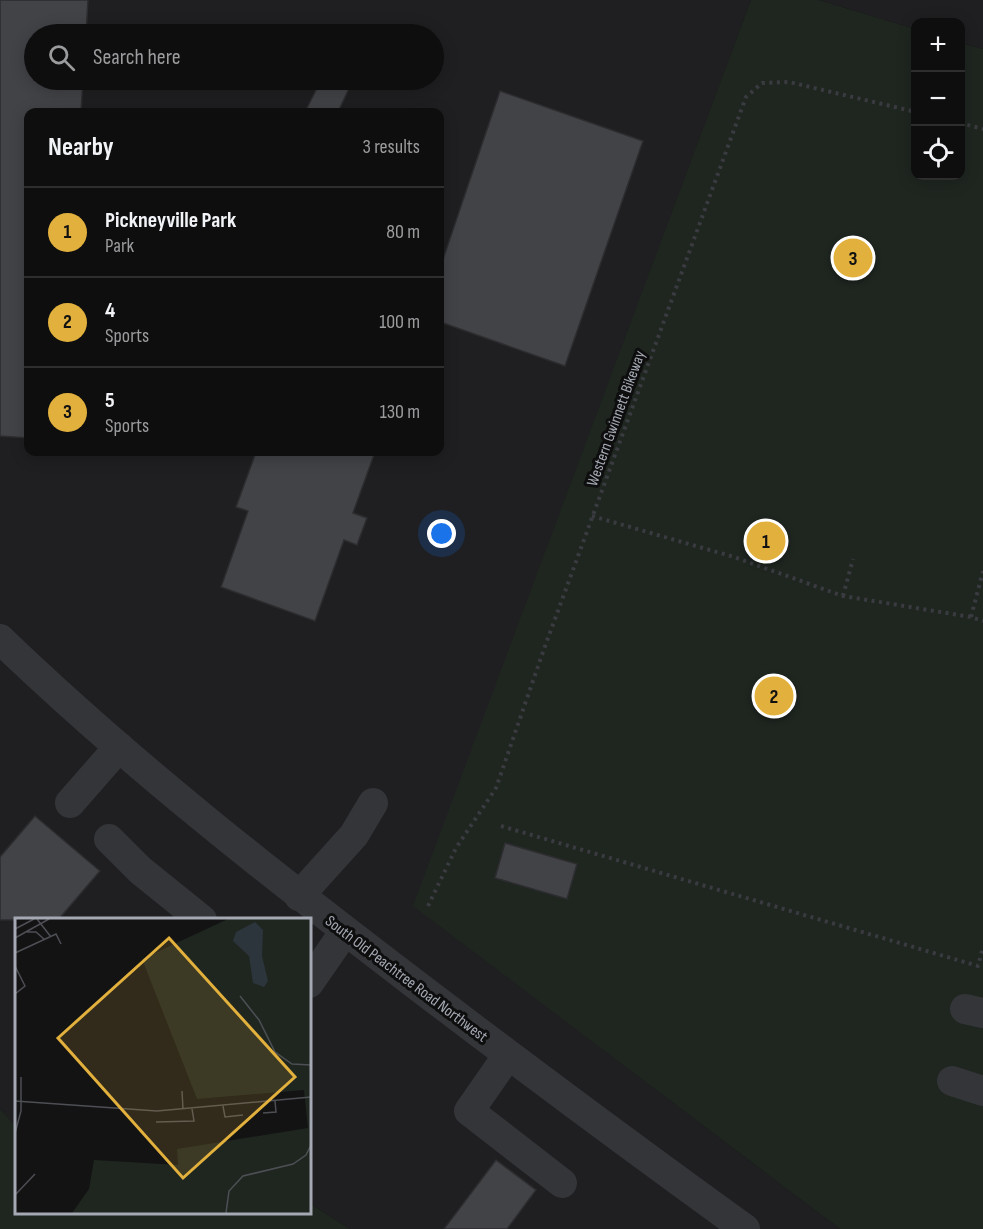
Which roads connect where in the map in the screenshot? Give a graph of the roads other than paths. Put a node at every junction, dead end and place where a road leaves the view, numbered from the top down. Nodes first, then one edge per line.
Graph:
1 (2, 646) edge
2 (119, 747) junction
3 (70, 803) dead end
4 (373, 803) dead end
5 (109, 839) dead end
6 (299, 896) junction
7 (200, 918) edge
8 (345, 931) junction
9 (310, 982) edge
10 (508, 1054) junction
11 (952, 1081) dead end
12 (983, 1090) edge
13 (562, 1183) dead end
14 (745, 1229) edge

1 - 2 street, South Old Peachtree Road Northwest
2 - 3 street
2 - 6 street, South Old Peachtree Road Northwest
4 - 6 street
5 - 7 street
6 - 8 street, South Old Peachtree Road Northwest
8 - 9 street
8 - 10 street, South Old Peachtree Road Northwest
10 - 13 street
10 - 14 street, South Old Peachtree Road Northwest
11 - 12 street

